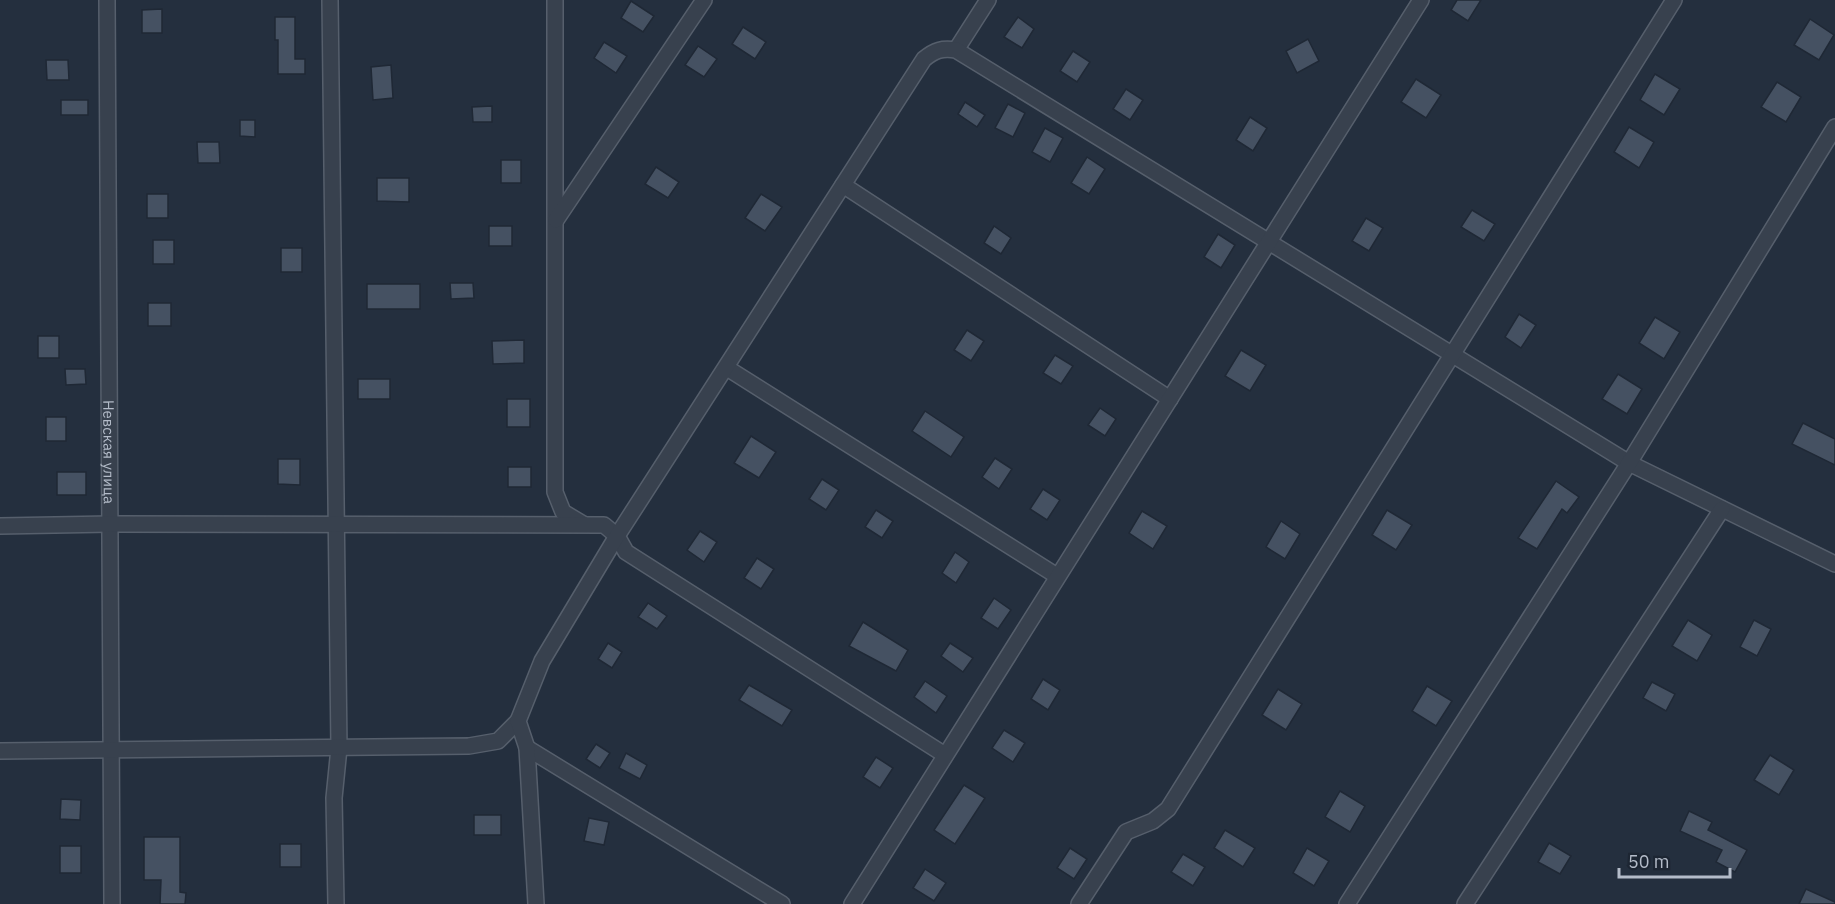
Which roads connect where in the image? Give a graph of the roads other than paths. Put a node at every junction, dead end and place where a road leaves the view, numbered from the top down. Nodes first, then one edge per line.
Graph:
1 (107, 0) edge
2 (330, 0) edge
3 (555, 0) edge
4 (704, 0) edge
5 (988, 0) edge
6 (1421, 0) edge
7 (1674, 0) edge
8 (956, 50) junction
9 (1835, 127) edge
10 (843, 184) junction
11 (556, 220) junction
12 (1268, 241) junction
13 (1452, 354) junction
14 (727, 368) junction
15 (1170, 399) junction
16 (1629, 463) junction
17 (1722, 509) junction
18 (110, 524) junction
19 (335, 524) junction
20 (583, 524) junction
21 (0, 526) edge
22 (617, 536) junction
23 (1835, 564) edge
24 (1056, 576) junction
25 (518, 721) junction
26 (339, 748) junction
27 (526, 748) junction
28 (110, 750) junction
29 (0, 751) edge
30 (945, 755) junction
31 (1349, 903) edge
32 (112, 904) edge
33 (336, 904) edge
34 (536, 904) edge
35 (782, 904) edge
36 (852, 904) edge
37 (1079, 904) edge
38 (1465, 904) edge

1 - 18 street, Невская улица
2 - 19 street
3 - 11 street
4 - 11 street
5 - 8 street
6 - 12 street
7 - 13 street
8 - 10 street
8 - 12 street
9 - 16 street
10 - 14 street
10 - 15 street
11 - 20 street
12 - 13 street
12 - 15 street
13 - 16 street
13 - 37 street
14 - 22 street
14 - 24 street
15 - 24 street
16 - 17 street
16 - 31 street
17 - 23 street
17 - 38 street
18 - 19 street
18 - 21 street
18 - 28 street, Невская улица
19 - 20 street
19 - 26 street
20 - 22 street
22 - 25 street
22 - 30 street
24 - 30 street
25 - 26 street
25 - 27 street
26 - 28 street
26 - 33 street
27 - 34 street
27 - 35 street
28 - 29 street
28 - 32 street, Невская улица
30 - 36 street

